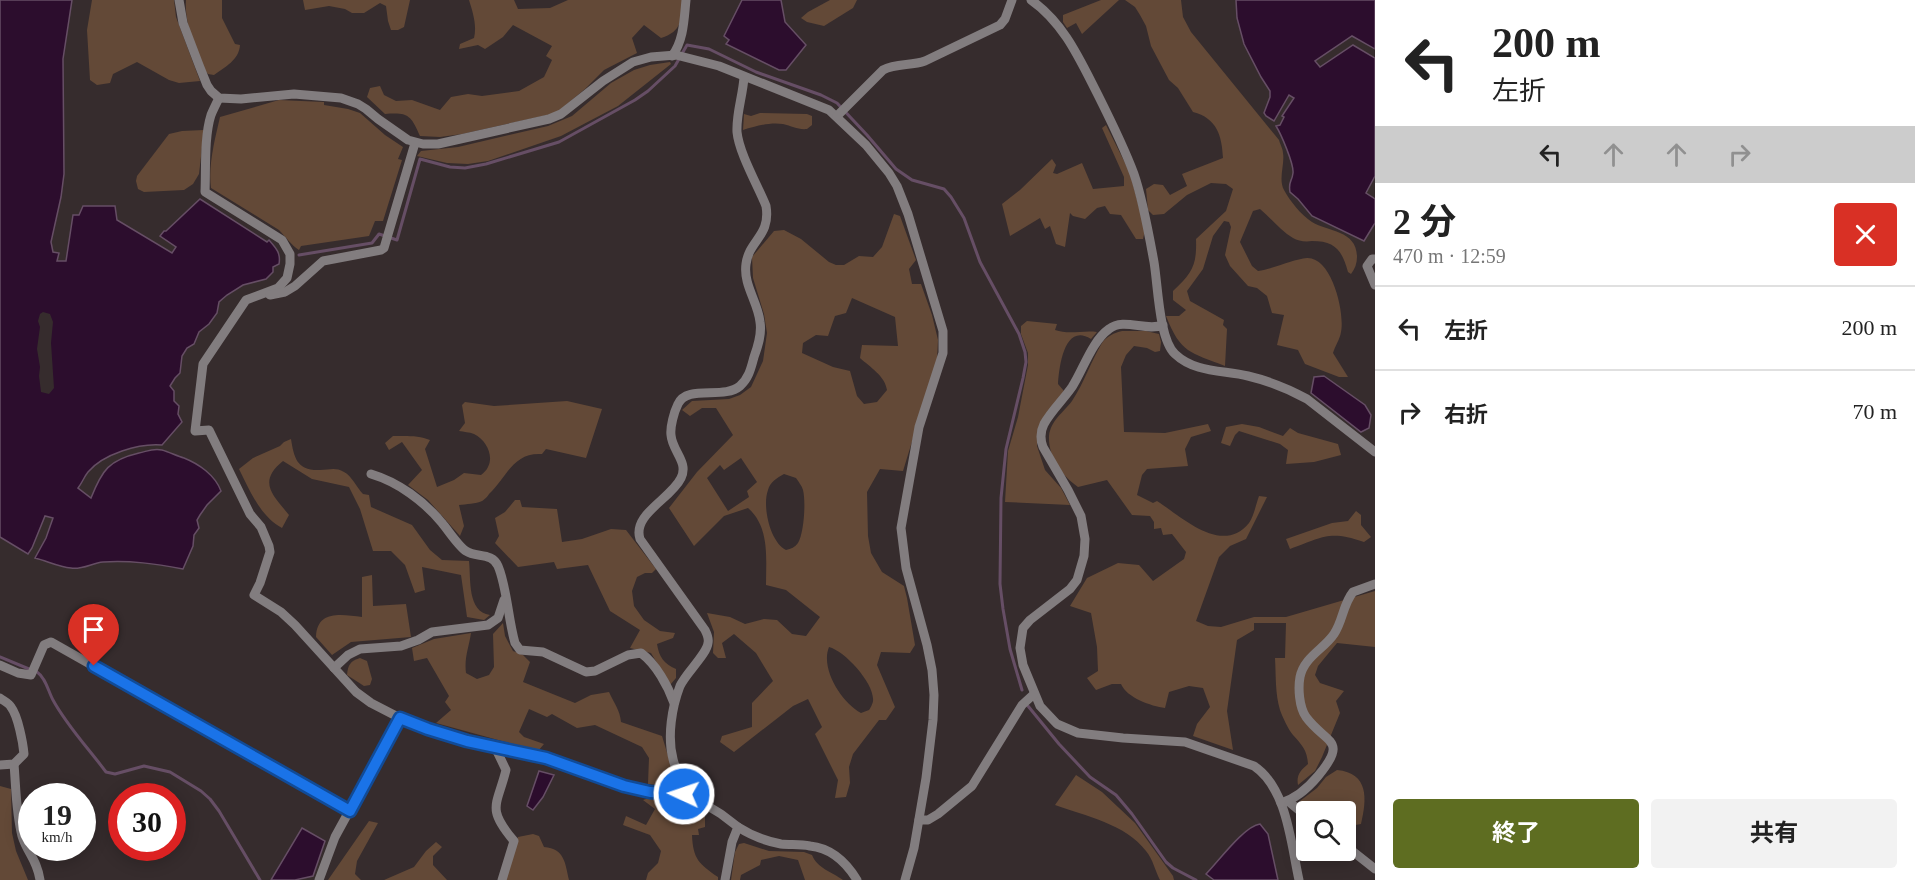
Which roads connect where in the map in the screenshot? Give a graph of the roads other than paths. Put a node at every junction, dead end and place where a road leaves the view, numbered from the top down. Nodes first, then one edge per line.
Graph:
1 (179, 0) edge
2 (686, 0) edge
3 (1012, 0) edge
4 (1031, 0) edge
5 (678, 56) junction
6 (744, 77) junction
7 (219, 98) junction
8 (841, 112) junction
9 (415, 143) junction
10 (1375, 259) edge
11 (1375, 285) edge
12 (263, 294) junction
13 (1163, 325) junction
14 (1374, 448) edge
15 (371, 474) dead end
16 (1375, 584) edge
17 (505, 598) junction
18 (0, 665) edge
19 (334, 668) junction
20 (1034, 694) junction
21 (0, 698) edge
22 (675, 703) junction
23 (400, 718) junction
24 (495, 747) junction
25 (14, 764) junction
26 (0, 765) edge
27 (684, 794) junction
28 (1284, 802) junction
29 (1296, 810) edge
30 (350, 811) junction
31 (919, 820) junction
32 (738, 827) junction
33 (1356, 854) edge
34 (1375, 869) edge
35 (40, 880) edge
36 (319, 880) edge
37 (502, 880) edge
38 (725, 880) edge
39 (857, 880) edge
40 (905, 880) edge
41 (1299, 880) edge

1 - 7 street
2 - 5 street
3 - 8 street
4 - 13 street
5 - 6 street
5 - 9 street
6 - 8 street
6 - 22 street
7 - 9 street
7 - 12 street
8 - 31 street
9 - 12 street
10 - 11 street
12 - 19 street
13 - 14 street
13 - 20 street
15 - 17 street
16 - 28 street
17 - 19 street
17 - 22 street
18 - 30 street
19 - 23 street
20 - 28 street
20 - 31 street
21 - 25 street
22 - 27 street
23 - 24 street
23 - 30 street
24 - 27 street
24 - 37 street
25 - 26 street
25 - 35 street
27 - 32 street
28 - 29 street
28 - 41 street
30 - 36 street
31 - 40 street
32 - 38 street
32 - 39 street
33 - 34 street

